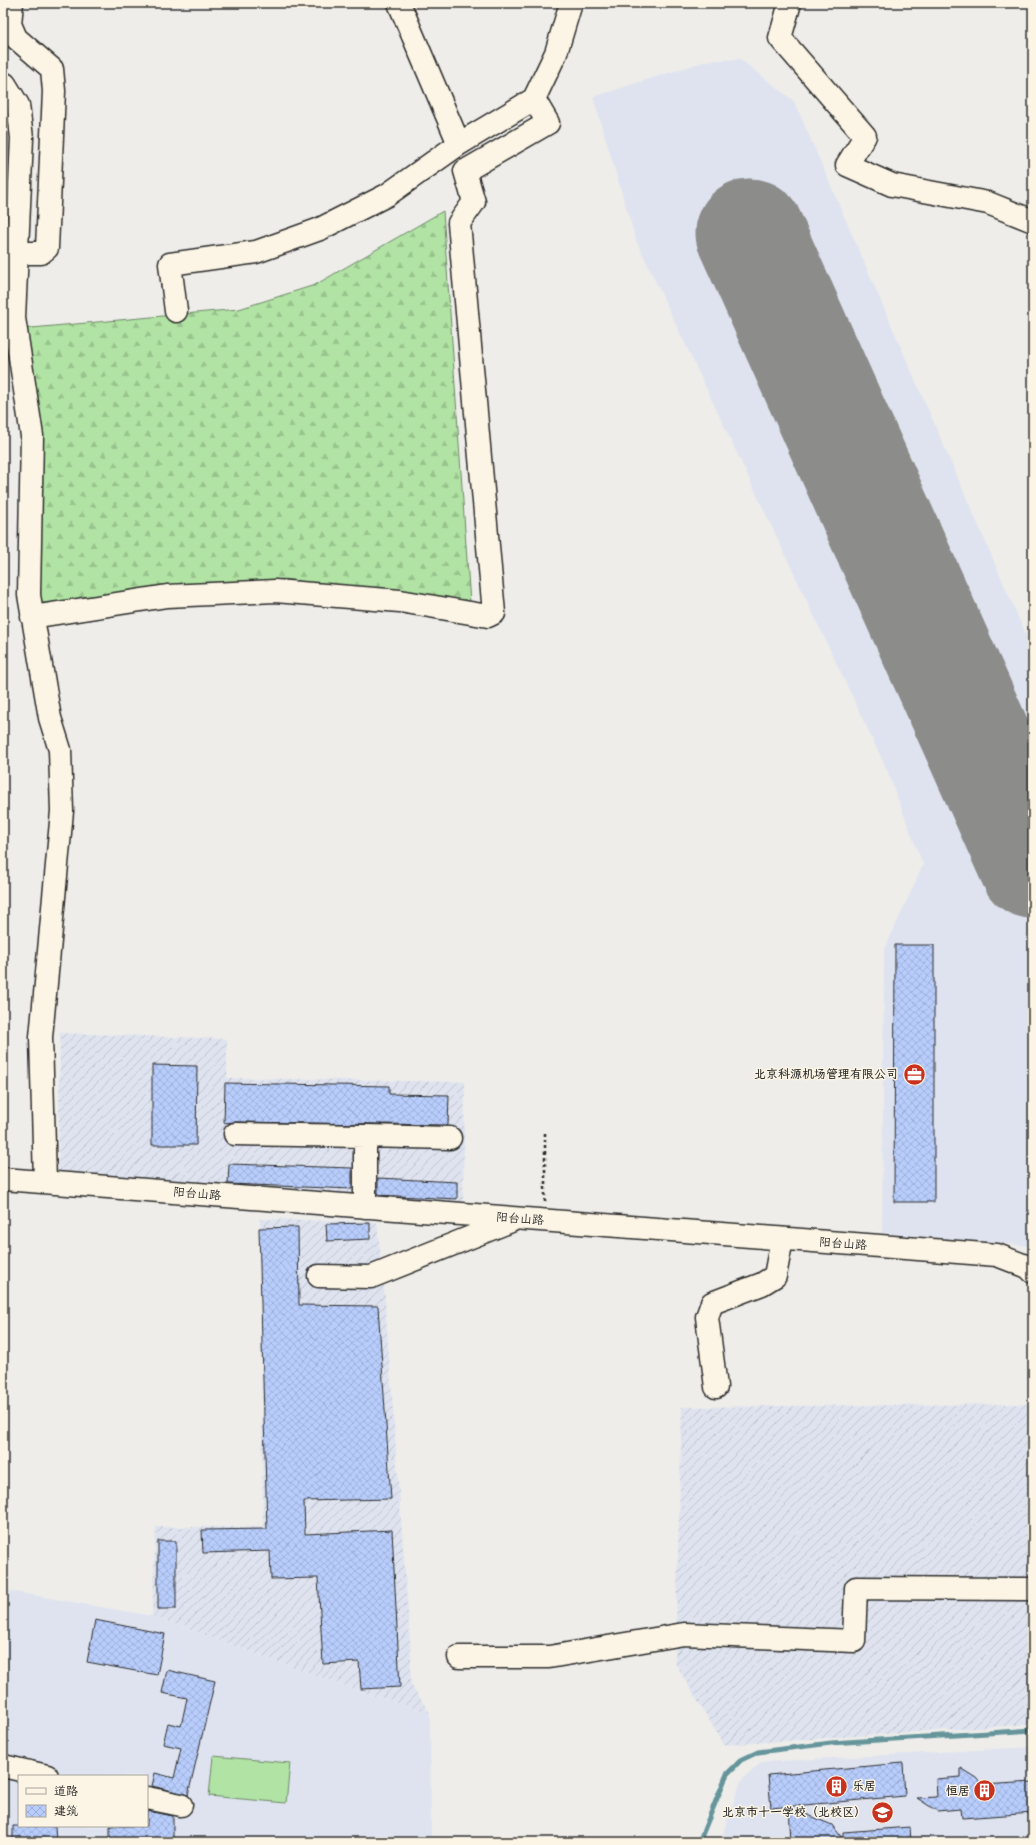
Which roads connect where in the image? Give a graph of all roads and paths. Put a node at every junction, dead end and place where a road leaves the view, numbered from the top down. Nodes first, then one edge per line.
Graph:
1 (12, 3) edge
2 (399, 3) edge
3 (571, 3) edge
4 (790, 3) edge
5 (3, 83) edge
6 (534, 99) junction
7 (459, 144) junction
8 (1033, 221) edge
9 (17, 253) junction
10 (176, 311) dead end
11 (32, 618) junction
12 (545, 1132) dead end
13 (235, 1134) dead end
14 (365, 1136) junction
15 (450, 1138) dead end
16 (3, 1179) edge
17 (45, 1182) junction
18 (365, 1207) junction
19 (516, 1219) junction
20 (545, 1221) junction
21 (782, 1239) junction
22 (1033, 1272) edge
23 (319, 1276) dead end
24 (716, 1387) dead end
25 (1033, 1589) edge
26 (459, 1657) dead end
27 (3, 1766) edge
28 (43, 1775) edge
29 (148, 1798) edge
30 (181, 1805) dead end

1 - 9 street
2 - 7 street
3 - 6 street
4 - 8 street
5 - 9 street
6 - 7 street
6 - 11 street
7 - 10 street
9 - 11 street
11 - 17 street
12 - 20 path
13 - 14 street
14 - 15 street
14 - 18 street
16 - 17 street, 阳台山路
17 - 18 street, 阳台山路
18 - 19 street, 阳台山路
19 - 20 street, 阳台山路
19 - 23 street
20 - 21 street, 阳台山路
21 - 22 street, 阳台山路
21 - 24 street
25 - 26 street
27 - 28 street
29 - 30 street

